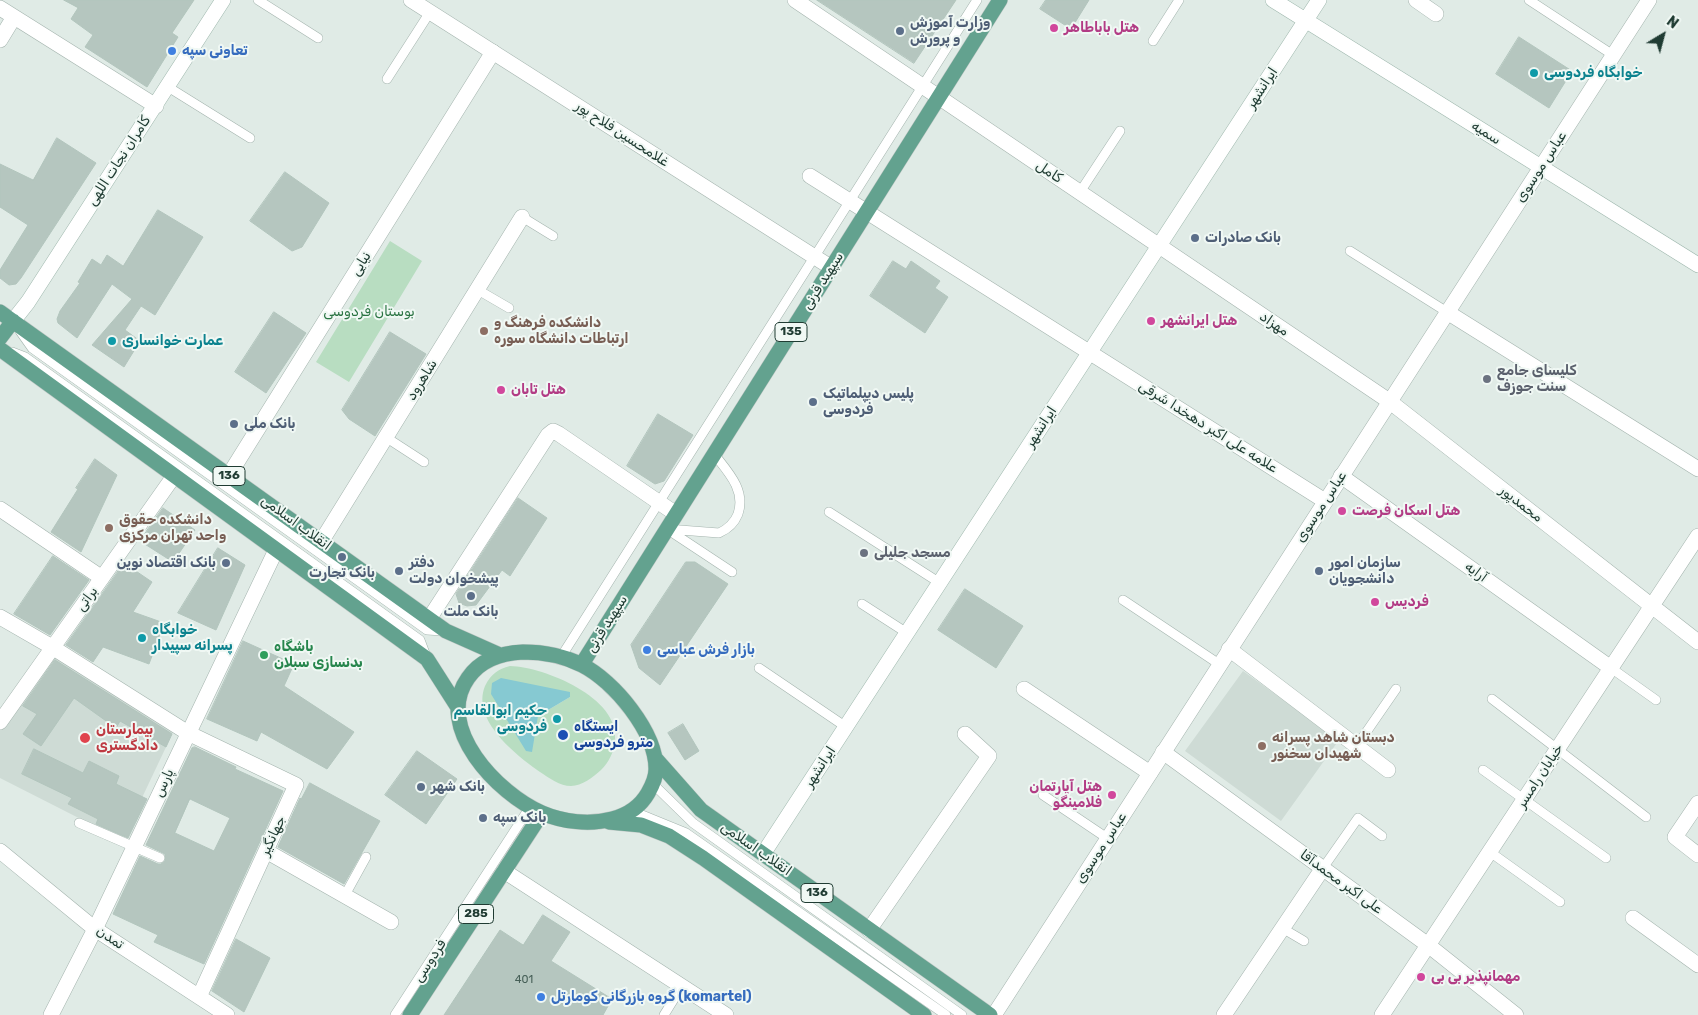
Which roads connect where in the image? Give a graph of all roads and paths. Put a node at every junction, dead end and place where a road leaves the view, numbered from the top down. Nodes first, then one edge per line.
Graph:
1 (222, 0) edge
2 (258, 0) edge
3 (411, 0) edge
4 (795, 0) edge
5 (977, 0) edge
6 (1000, 0) edge
7 (1179, 0) edge
8 (1273, 0) edge
9 (1319, 0) edge
10 (1416, 0) edge
11 (1529, 0) edge
12 (1649, 0) edge
13 (0, 8) edge
14 (430, 12) junction
15 (1436, 14) dead end
16 (14, 17) junction
17 (1306, 20) junction
18 (318, 38) dead end
19 (0, 40) edge
20 (1153, 41) dead end
21 (493, 52) junction
22 (1613, 55) junction
23 (387, 79) dead end
24 (923, 86) junction
25 (168, 87) junction
26 (939, 98) junction
27 (156, 106) junction
28 (1120, 131) dead end
29 (250, 138) dead end
30 (1541, 167) junction
31 (810, 176) dead end
32 (1080, 192) junction
33 (850, 200) junction
34 (867, 211) junction
35 (522, 217) joint
36 (553, 236) dead end
37 (1159, 246) junction
38 (1350, 251) dead end
39 (814, 257) junction
40 (1698, 265) edge
41 (832, 268) junction
42 (478, 290) junction
43 (509, 308) dead end
44 (0, 312) edge
45 (1447, 312) junction
46 (13, 321) junction
47 (0, 338) edge
48 (0, 348) edge
49 (1090, 352) junction
50 (1390, 401) junction
51 (387, 438) junction
52 (714, 454) junction
53 (424, 462) dead end
54 (1698, 469) edge
55 (174, 476) junction
56 (229, 476) junction
57 (1342, 476) junction
58 (1325, 501) junction
59 (658, 502) junction
60 (0, 509) edge
61 (829, 512) dead end
62 (676, 514) junction
63 (667, 529) junction
64 (1698, 536) edge
65 (321, 542) junction
66 (276, 550) junction
67 (732, 572) dead end
68 (102, 578) junction
69 (940, 584) junction
70 (1123, 600) dead end
71 (862, 604) dead end
72 (1652, 606) junction
73 (0, 617) edge
74 (430, 619) junction
75 (446, 631) junction
76 (907, 633) junction
77 (1698, 642) edge
78 (52, 648) junction
79 (1229, 649) junction
80 (500, 655) junction
81 (560, 657) junction
82 (427, 659) junction
83 (582, 664) junction
84 (1220, 664) junction
85 (759, 668) dead end
86 (1611, 668) junction
87 (1024, 689) dead end
88 (1396, 689) dead end
89 (1492, 699) dead end
90 (1656, 700) dead end
91 (457, 706) junction
92 (0, 722) edge
93 (846, 728) junction
94 (188, 732) junction
95 (966, 734) dead end
96 (1356, 747) junction
97 (1558, 749) junction
98 (1163, 752) junction
99 (655, 758) junction
100 (1388, 770) dead end
101 (1483, 770) dead end
102 (1150, 773) junction
103 (653, 784) junction
104 (1043, 795) dead end
105 (1525, 799) junction
106 (1698, 802) edge
107 (536, 810) junction
108 (632, 811) junction
109 (1646, 817) dead end
110 (603, 821) junction
111 (79, 823) dead end
112 (1382, 836) dead end
113 (1108, 838) junction
114 (134, 847) junction
115 (0, 851) edge
116 (266, 851) junction
117 (1490, 852) junction
118 (763, 854) junction
119 (1698, 855) edge
120 (366, 857) dead end
121 (160, 858) dead end
122 (1606, 858) dead end
123 (1323, 868) junction
124 (504, 871) junction
125 (345, 895) junction
126 (1560, 902) dead end
127 (1633, 918) dead end
128 (391, 922) dead end
129 (95, 928) junction
130 (1282, 928) junction
131 (869, 930) junction
132 (1304, 941) dead end
133 (1428, 945) junction
134 (1698, 965) edge
135 (682, 986) junction
136 (199, 997) junction
137 (1230, 1013) edge
138 (51, 1015) edge
139 (227, 1015) edge
140 (395, 1015) edge
141 (410, 1015) edge
142 (664, 1015) edge
143 (726, 1015) edge
144 (924, 1015) edge
145 (946, 1015) edge
146 (962, 1015) edge
147 (990, 1015) edge
148 (994, 1015) edge
149 (1382, 1015) edge
150 (1516, 1015) edge

1 - 25 street, کامران نجات اللهی
2 - 18 lane
3 - 14 street, غلامحسین فلاح‌ پور
4 - 24 street, کامل
5 - 24 lane
6 - 26 main road, سپهبد قرنی / 135
7 - 20 lane
8 - 17 street, سمیه
9 - 17 street, ایرانشهر
10 - 15 street
11 - 22 lane
12 - 22 street, عباس موسوی
13 - 16 street
14 - 21 street, غلامحسین فلاح‌ پور
14 - 23 lane
16 - 19 street
16 - 27 street
17 - 30 street, سمیه
17 - 37 street, ایرانشهر
21 - 39 street, غلامحسین فلاح‌ پور
21 - 56 street, نیایی
22 - 30 street, عباس موسوی
24 - 26 street, کامل
24 - 33 lane
25 - 27 street, کامران نجات اللهی
25 - 29 lane
26 - 32 street, کامل
26 - 34 main road, سپهبد قرنی / 135
27 - 46 street, کامران نجات اللهی
28 - 32 lane
30 - 40 street, سمیه
30 - 45 street, عباس موسوی
31 - 33 street, علامه علی اکبر دهخدا شرقی
32 - 37 street, کامل
33 - 34 street, علامه علی اکبر دهخدا شرقی
33 - 39 lane
34 - 41 main road, سپهبد قرنی / 135
34 - 49 street, علامه علی اکبر دهخدا شرقی
35 - 36 lane
35 - 42 street, شاهرود
37 - 49 street, ایرانشهر
37 - 50 street, مهزاد
38 - 45 lane
39 - 41 street, غلامحسین فلاح‌ پور
39 - 59 lane
41 - 52 main road, سپهبد قرنی / 135
42 - 43 lane
42 - 51 street, شاهرود
44 - 46 main road, انقلاب اسلامی / 136
45 - 50 street, عباس موسوی
45 - 54 street
46 - 47 main road
46 - 56 main road, انقلاب اسلامی / 136
46 - 75 lane
48 - 55 main road, 136
48 - 82 lane
49 - 58 street, علامه علی اکبر دهخدا شرقی
49 - 69 street, ایرانشهر
50 - 57 street, عباس موسوی
50 - 72 street, محمدپور
51 - 53 lane
51 - 65 street, شاهرود
52 - 62 main road, سپهبد قرنی / 135
52 - 63 lane
55 - 66 main road, 136
55 - 68 street, براتی
56 - 65 main road, انقلاب اسلامی / 136
57 - 58 street, عباس موسوی
57 - 86 street, آرایه
58 - 79 street, عباس موسوی
59 - 62 street
59 - 74 street
59 - 81 lane
60 - 68 street
61 - 69 lane
62 - 63 main road, سپهبد قرنی / 135
63 - 67 lane
63 - 83 main road, سپهبد قرنی / 135
64 - 72 street, خیابان رامسر
65 - 74 main road, انقلاب اسلامی / 136
66 - 82 main road, 136
66 - 94 street, پارس
68 - 78 street, براتی
69 - 76 street, ایرانشهر
70 - 84 lane
71 - 76 lane
72 - 77 street, محمدپور
72 - 86 street, خیابان رامسر
73 - 78 street
74 - 75 main road, انقلاب اسلامی / 136
75 - 80 main road, انقلاب اسلامی / 136
76 - 93 street, ایرانشهر
78 - 92 street, براتی
78 - 94 street
79 - 84 street, عباس موسوی
79 - 96 street
80 - 81 main road
80 - 91 main road
81 - 83 main road
82 - 91 main road, 136
83 - 99 main road
84 - 98 street, عباس موسوی
85 - 93 lane
86 - 90 lane
86 - 97 street, خیابان رامسر
87 - 102 street
88 - 96 lane
89 - 97 lane
91 - 107 main road
93 - 118 street, ایرانشهر
94 - 114 street, پارس
94 - 116 street, جهانگیر
95 - 131 street
96 - 100 street
97 - 105 street, خیابان رامسر
97 - 109 lane
98 - 102 street, عباس موسوی
98 - 123 street, علی اکبر محمدآقا
99 - 103 main road
99 - 118 main road, انقلاب اسلامی / 136
101 - 105 lane
102 - 113 street, عباس موسوی
103 - 108 main road
103 - 146 lane
104 - 113 lane
105 - 117 street, خیابان رامسر
105 - 122 lane
106 - 119 street
107 - 110 main road
107 - 124 main road, فردوسی / 285
107 - 140 lane, فردوسی
108 - 110 main road
108 - 145 lane
110 - 144 main road, 136
111 - 114 lane
112 - 123 lane
113 - 148 street, عباس موسوی
114 - 121 lane
114 - 129 street, پارس
115 - 129 street, تمدن
116 - 125 street
116 - 136 street, جهانگیر
117 - 126 lane
117 - 133 street, خیابان رامسر
118 - 131 main road, انقلاب اسلامی / 136
120 - 125 lane
123 - 130 street
123 - 133 street, علی اکبر محمدآقا
124 - 135 street
124 - 141 main road, فردوسی / 285
125 - 128 street
127 - 134 street
129 - 136 street, تمدن
129 - 138 street, پارس
130 - 132 lane
130 - 137 street
131 - 147 main road, انقلاب اسلامی / 136
133 - 149 street, خیابان رامسر
133 - 150 street, علی اکبر محمدآقا
135 - 142 lane
135 - 143 street
136 - 139 street, تمدن

